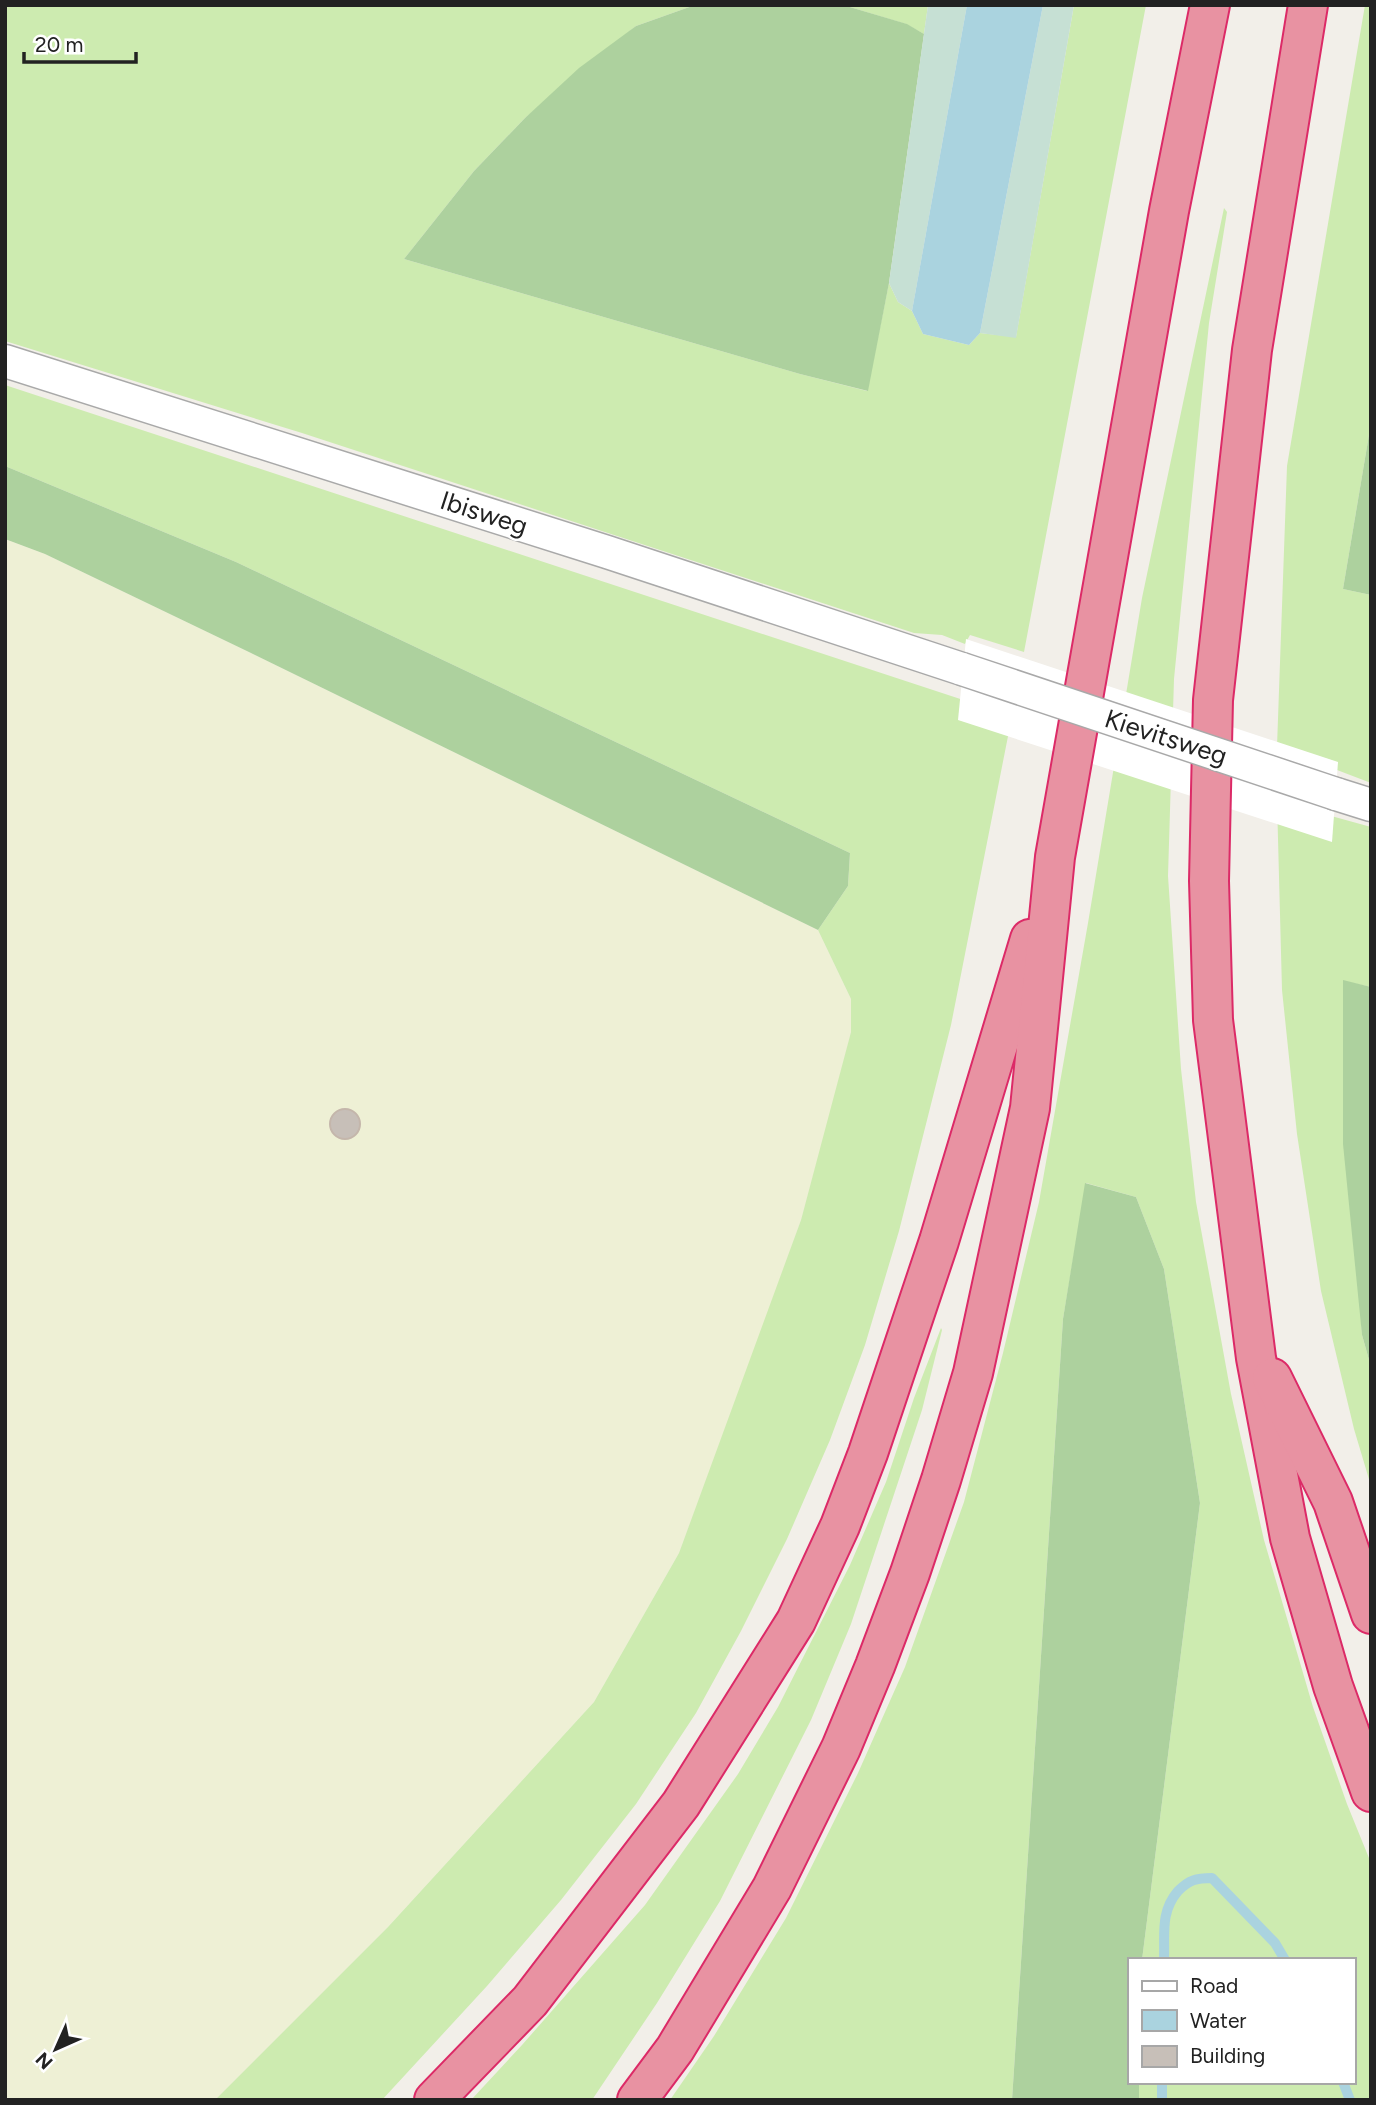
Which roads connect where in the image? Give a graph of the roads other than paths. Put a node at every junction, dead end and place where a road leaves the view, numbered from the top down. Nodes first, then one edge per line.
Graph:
1 (1210, 5) edge
2 (1308, 5) edge
3 (5, 361) edge
4 (962, 669) joint
5 (1371, 805) edge
6 (1055, 857) junction
7 (1253, 1338) junction
8 (1371, 1614) edge
9 (1371, 1792) edge
10 (434, 2100) edge
11 (637, 2100) edge

1 - 6 highway
2 - 7 highway
3 - 4 street, Ibisweg
4 - 5 street, Kievitsweg, bridge
6 - 10 highway
6 - 11 highway
7 - 8 highway
7 - 9 highway

